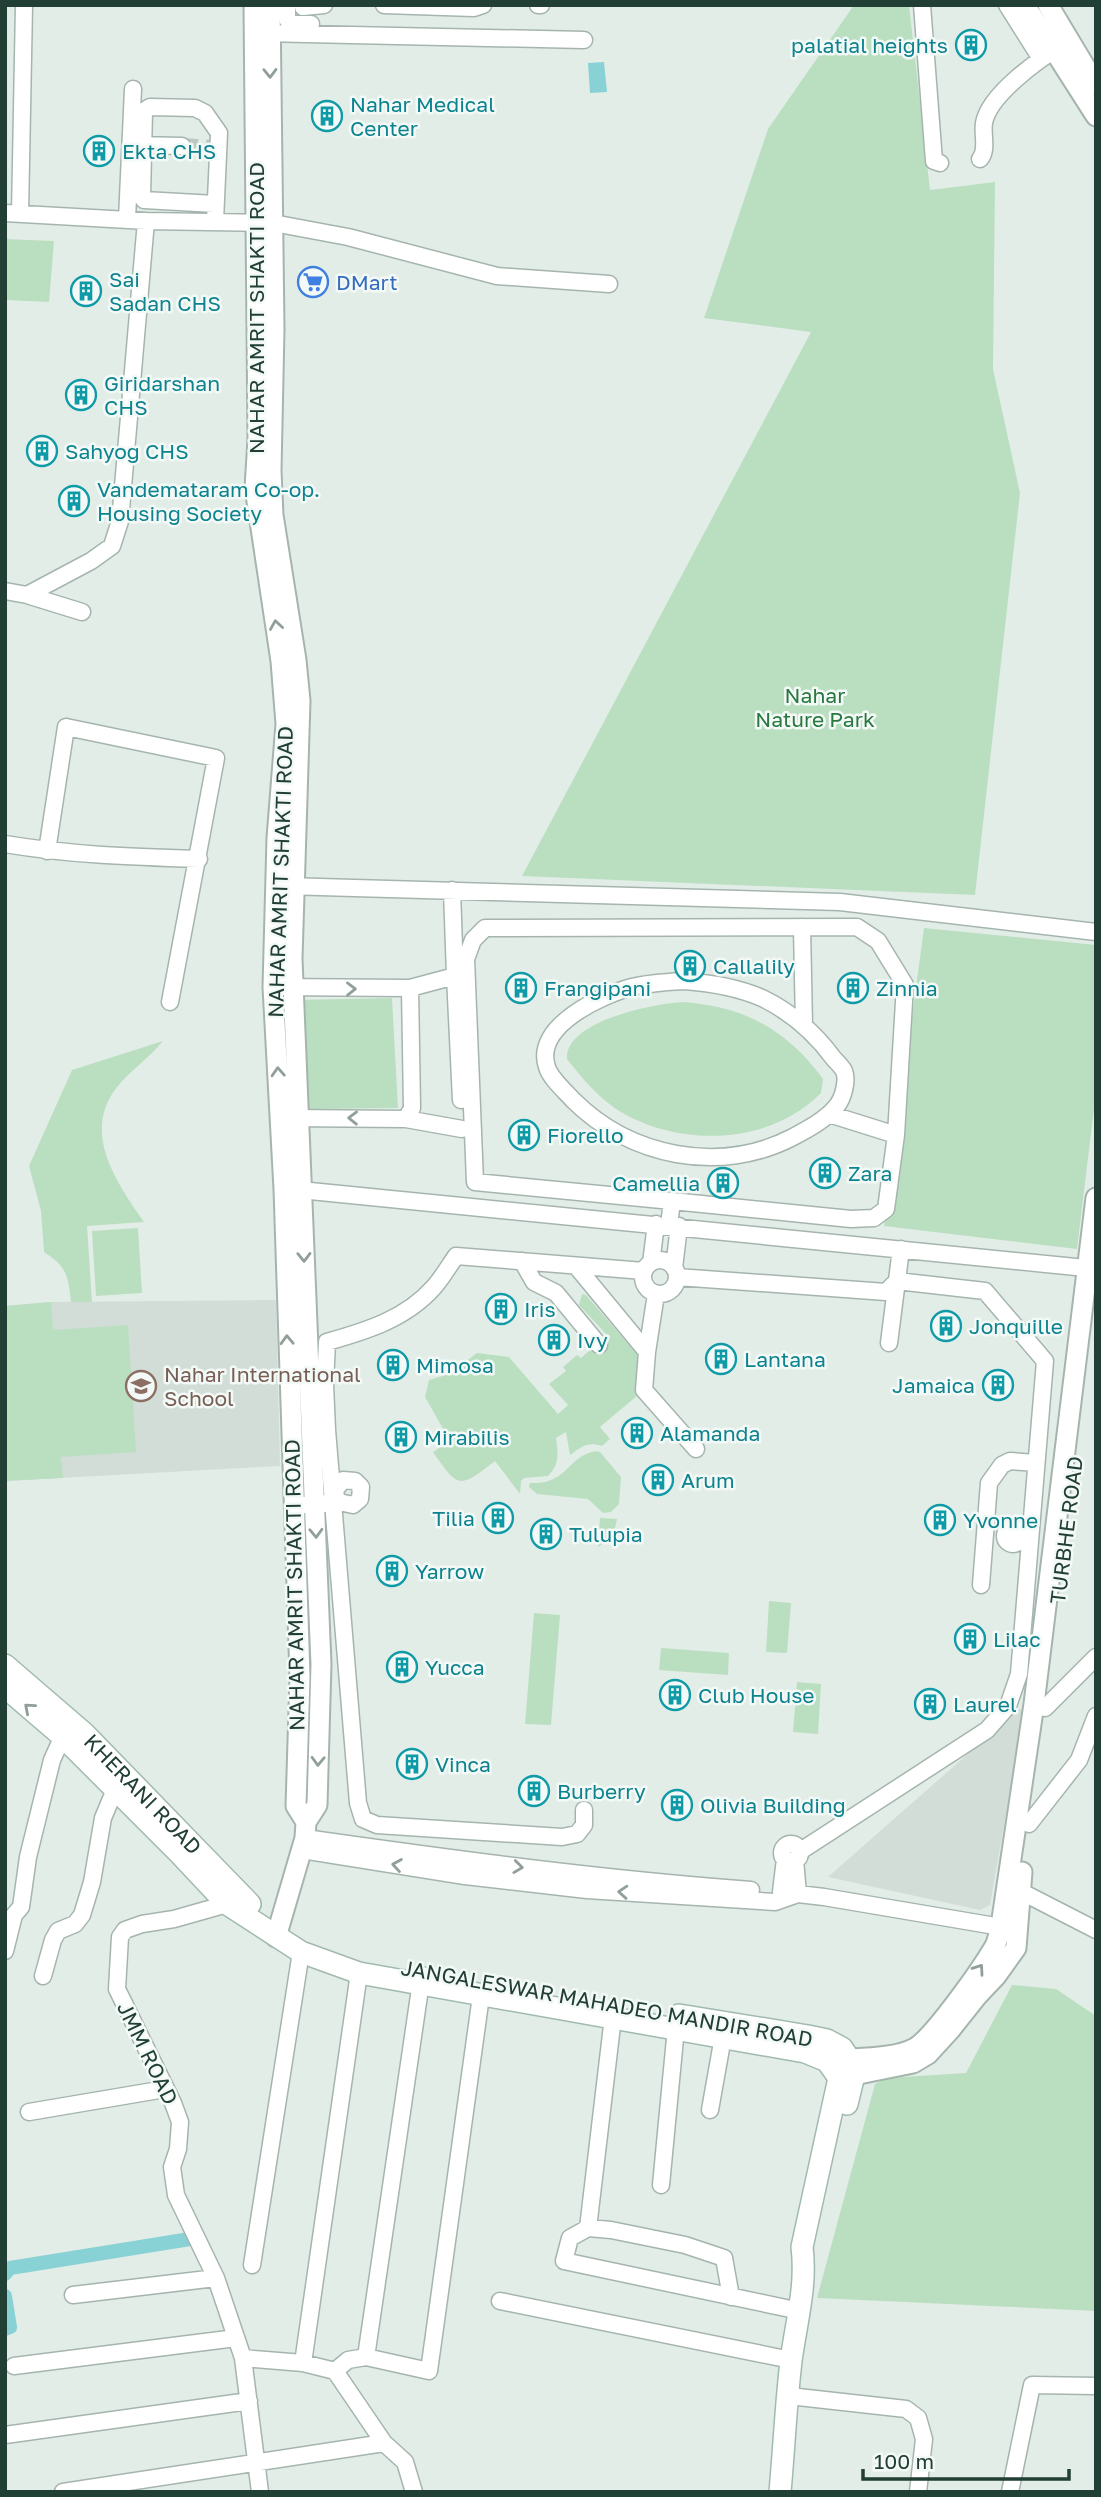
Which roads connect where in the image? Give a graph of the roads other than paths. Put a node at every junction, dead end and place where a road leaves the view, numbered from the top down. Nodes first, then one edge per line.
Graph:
1 (24, 5) edge
2 (254, 5) edge
3 (270, 5) edge
4 (324, 5) edge
5 (384, 5) edge
6 (922, 5) edge
7 (1007, 5) edge
8 (1025, 5) edge
9 (1048, 5) edge
10 (295, 6) edge
11 (478, 7) edge
12 (454, 8) junction
13 (262, 33) junction
14 (328, 34) junction
15 (455, 37) junction
16 (474, 37) junction
17 (584, 40) dead end
18 (1055, 50) junction
19 (1096, 85) edge
20 (133, 89) dead end
21 (1096, 116) edge
22 (13, 125) edge
23 (137, 145) junction
24 (182, 146) tunnel mouth
25 (980, 159) dead end
26 (940, 163) dead end
27 (215, 204) junction
28 (12, 214) edge
29 (127, 219) junction
30 (146, 220) junction
31 (215, 221) junction
32 (265, 223) junction
33 (609, 284) dead end
34 (266, 515) junction
35 (6, 595) edge
36 (27, 595) junction
37 (82, 612) dead end
38 (5, 844) edge
39 (47, 851) junction
40 (199, 859) junction
41 (276, 886) junction
42 (296, 887) junction
43 (452, 890) junction
44 (684, 897) junction
45 (686, 928) junction
46 (803, 928) junction
47 (1096, 932) edge
48 (455, 976) junction
49 (273, 987) junction
50 (293, 987) junction
51 (410, 988) junction
52 (170, 1002) dead end
53 (285, 1022) junction
54 (804, 1026) junction
55 (830, 1114) junction
56 (290, 1118) junction
57 (406, 1119) junction
58 (462, 1129) junction
59 (895, 1135) junction
60 (465, 1188) dead end
61 (294, 1189) junction
62 (1096, 1198) edge
63 (672, 1201) junction
64 (668, 1225) junction
65 (901, 1249) junction
66 (522, 1261) junction
67 (576, 1266) junction
68 (648, 1267) junction
69 (1092, 1268) edge
70 (675, 1273) junction
71 (897, 1281) junction
72 (656, 1294) junction
73 (1096, 1294) edge
74 (889, 1343) dead end
75 (599, 1345) dead end
76 (647, 1352) junction
77 (696, 1449) dead end
78 (1036, 1463) junction
79 (328, 1498) junction
80 (293, 1506) junction
81 (1025, 1536) junction
82 (1059, 1539) junction
83 (981, 1585) dead end
84 (1096, 1657) edge
85 (5, 1665) edge
86 (5, 1687) edge
87 (1045, 1708) junction
88 (1096, 1716) edge
89 (66, 1729) junction
90 (119, 1781) junction
91 (584, 1810) dead end
92 (1029, 1824) junction
93 (477, 1832) junction
94 (304, 1837) junction
95 (476, 1867) junction
96 (1020, 1891) junction
97 (789, 1894) junction
98 (233, 1900) junction
99 (1009, 1928) junction
100 (1096, 1930) edge
101 (277, 1932) junction
102 (5, 1951) edge
103 (301, 1952) junction
104 (359, 1973) junction
105 (43, 1976) dead end
106 (422, 1979) junction
107 (481, 1996) junction
108 (613, 2017) junction
109 (676, 2028) junction
110 (723, 2037) junction
111 (842, 2068) junction
112 (165, 2089) junction
113 (710, 2110) dead end
114 (29, 2112) dead end
115 (661, 2185) dead end
116 (587, 2228) junction
117 (252, 2266) dead end
118 (216, 2278) junction
119 (72, 2295) dead end
120 (731, 2297) junction
121 (500, 2301) dead end
122 (800, 2311) junction
123 (236, 2338) junction
124 (366, 2357) junction
125 (243, 2358) junction
126 (791, 2360) junction
127 (303, 2363) junction
128 (13, 2366) dead end
129 (335, 2371) junction
130 (1096, 2386) edge
131 (789, 2396) junction
132 (249, 2401) junction
133 (5, 2435) edge
134 (384, 2443) junction
135 (256, 2463) junction
136 (64, 2492) edge
137 (260, 2492) edge
138 (414, 2492) edge
139 (780, 2492) edge
140 (918, 2492) edge
141 (1010, 2492) edge

1 - 22 street
2 - 13 street, NAHAR AMRIT SHAKTI ROAD
3 - 13 street, NAHAR AMRIT SHAKTI ROAD
4 - 10 street
5 - 12 street
6 - 26 street
7 - 18 street
8 - 18 street
9 - 18 street
10 - 14 street
11 - 12 street
11 - 16 street
12 - 15 street
13 - 14 street
13 - 32 street, NAHAR AMRIT SHAKTI ROAD
14 - 15 street
15 - 16 street
16 - 17 street
18 - 19 street
18 - 21 street
18 - 25 street
20 - 23 street
22 - 28 street
23 - 24 street
23 - 27 street
23 - 27 street
23 - 29 street
27 - 31 street
28 - 29 street
29 - 30 street
30 - 31 street
30 - 36 street
31 - 32 street
32 - 33 street
32 - 34 street, NAHAR AMRIT SHAKTI ROAD
41 -> 34 street, NAHAR AMRIT SHAKTI ROAD
34 - 42 street, NAHAR AMRIT SHAKTI ROAD
35 - 36 street
36 - 37 street
38 - 39 street
39 - 40 street
39 - 40 street
40 - 52 street
41 - 42 street
41 - 49 street, NAHAR AMRIT SHAKTI ROAD
42 - 43 street
42 - 50 street, NAHAR AMRIT SHAKTI ROAD
43 - 44 street
43 - 48 street
44 - 45 street
44 - 47 street
45 - 46 street
45 - 63 street
46 - 54 street
46 - 59 street
48 - 51 street
48 - 58 street
49 - 50 street
49 - 53 street, NAHAR AMRIT SHAKTI ROAD
50 -> 51 street
50 - 53 street, NAHAR AMRIT SHAKTI ROAD
51 - 57 street
53 - 56 street, NAHAR AMRIT SHAKTI ROAD
54 - 55 street
54 - 55 street
55 - 59 street
57 -> 56 street
56 - 61 street, NAHAR AMRIT SHAKTI ROAD
57 - 58 street
58 - 60 street
59 - 63 street
61 - 64 street
61 -> 79 street, NAHAR AMRIT SHAKTI ROAD
80 -> 61 street, NAHAR AMRIT SHAKTI ROAD
62 - 69 street
63 - 64 street
64 - 65 street
64 - 68 street
64 - 70 street
65 - 69 street
65 - 71 street
66 - 67 street
66 - 75 street
66 - 79 street
67 - 68 street
67 - 76 street
68 - 70 street
68 - 72 street
69 - 82 street
70 - 71 street
70 - 72 street
71 - 74 street
71 - 78 street
72 - 76 street
73 - 82 street, TURBHE ROAD
76 - 77 street
78 - 81 street
78 - 83 street
79 - 80 street
79 - 93 street
79 -> 94 street, NAHAR AMRIT SHAKTI ROAD
80 - 94 street, NAHAR AMRIT SHAKTI ROAD
81 - 82 street
81 - 97 street
82 - 87 street, TURBHE ROAD
82 - 99 street
84 - 87 street
85 - 89 main road, KHERANI ROAD
89 -> 86 main road, KHERANI ROAD
87 - 92 street, TURBHE ROAD
88 - 92 street
89 - 90 main road, KHERANI ROAD
89 - 102 street
90 - 98 main road, KHERANI ROAD
90 - 105 street
91 - 93 street
92 - 96 street, TURBHE ROAD
93 - 95 street
94 - 95 street
94 - 101 street, NAHAR AMRIT SHAKTI ROAD
95 - 97 street
96 - 99 street, TURBHE ROAD
96 - 100 street
97 - 99 street
98 - 101 main road, KHERANI ROAD
98 - 112 street, JMM ROAD
99 - 111 street
101 - 103 main road, JANGALESWAR MAHADEO MANDIR ROAD
101 - 106 main road, JANGALESWAR MAHADEO MANDIR ROAD
103 - 104 main road, JANGALESWAR MAHADEO MANDIR ROAD
103 - 117 street
104 - 106 main road, JANGALESWAR MAHADEO MANDIR ROAD
104 - 127 street
106 - 107 main road, JANGALESWAR MAHADEO MANDIR ROAD
106 - 111 main road, JANGALESWAR MAHADEO MANDIR ROAD
106 - 124 street
107 - 108 main road, JANGALESWAR MAHADEO MANDIR ROAD
107 - 124 street
108 - 109 main road, JANGALESWAR MAHADEO MANDIR ROAD
108 - 116 street
109 - 110 main road, JANGALESWAR MAHADEO MANDIR ROAD
109 - 115 street
110 - 111 main road, JANGALESWAR MAHADEO MANDIR ROAD
110 - 113 street
111 - 122 main road
112 - 114 street
112 - 118 street, JMM ROAD
116 - 120 street
116 - 120 street
118 - 119 street
118 - 123 street, JMM ROAD
120 - 122 street
121 - 126 street
122 - 126 main road
123 - 125 street, JMM ROAD
123 - 128 street
124 - 129 street
125 - 127 street
125 - 132 street, JMM ROAD
126 - 131 main road
127 - 129 street
129 - 134 street
130 - 141 street
131 - 139 main road
131 - 140 street
132 - 133 street
132 - 135 street, JMM ROAD
134 - 135 street
134 - 138 street
135 - 136 street
135 - 137 street, JMM ROAD

